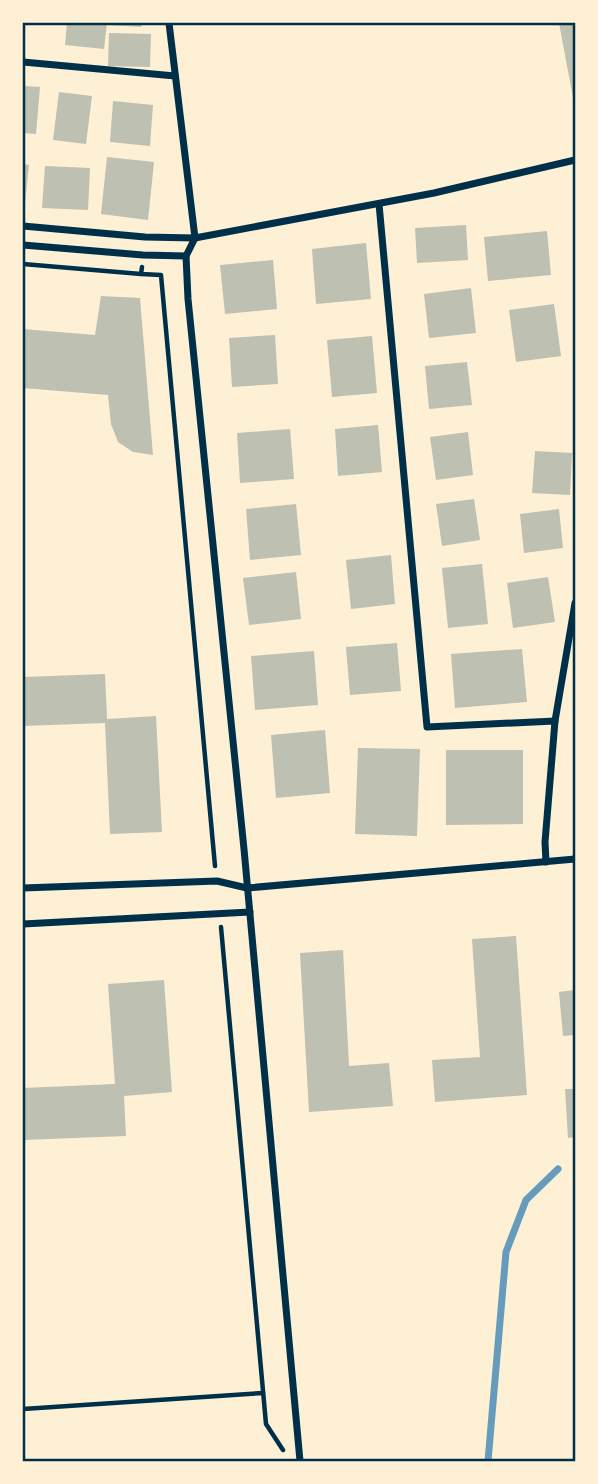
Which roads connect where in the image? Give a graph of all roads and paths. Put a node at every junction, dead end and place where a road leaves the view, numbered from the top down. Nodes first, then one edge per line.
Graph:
1 (169, 23) edge
2 (23, 62) edge
3 (175, 76) junction
4 (575, 160) edge
5 (575, 167) edge
6 (379, 204) junction
7 (23, 226) edge
8 (195, 237) junction
9 (23, 245) edge
10 (143, 255) junction
11 (186, 256) junction
12 (23, 264) edge
13 (141, 274) junction
14 (161, 275) dead end
15 (575, 603) edge
16 (555, 721) junction
17 (575, 859) edge
18 (546, 862) junction
19 (23, 888) edge
20 (247, 888) junction
21 (250, 912) junction
22 (23, 924) edge
23 (263, 1393) dead end
24 (23, 1409) edge
25 (300, 1461) edge

1 - 3 street
2 - 3 street
3 - 8 street
4 - 5 street
4 - 6 street
6 - 8 street
6 - 16 street
7 - 8 street
8 - 11 street
9 - 10 street
10 - 11 street
10 - 13 path
11 - 20 street
12 - 13 path
13 - 14 path
15 - 16 street
16 - 18 street
17 - 18 street
18 - 20 street
19 - 20 street
20 - 21 street
21 - 22 street
21 - 25 street
23 - 24 path

